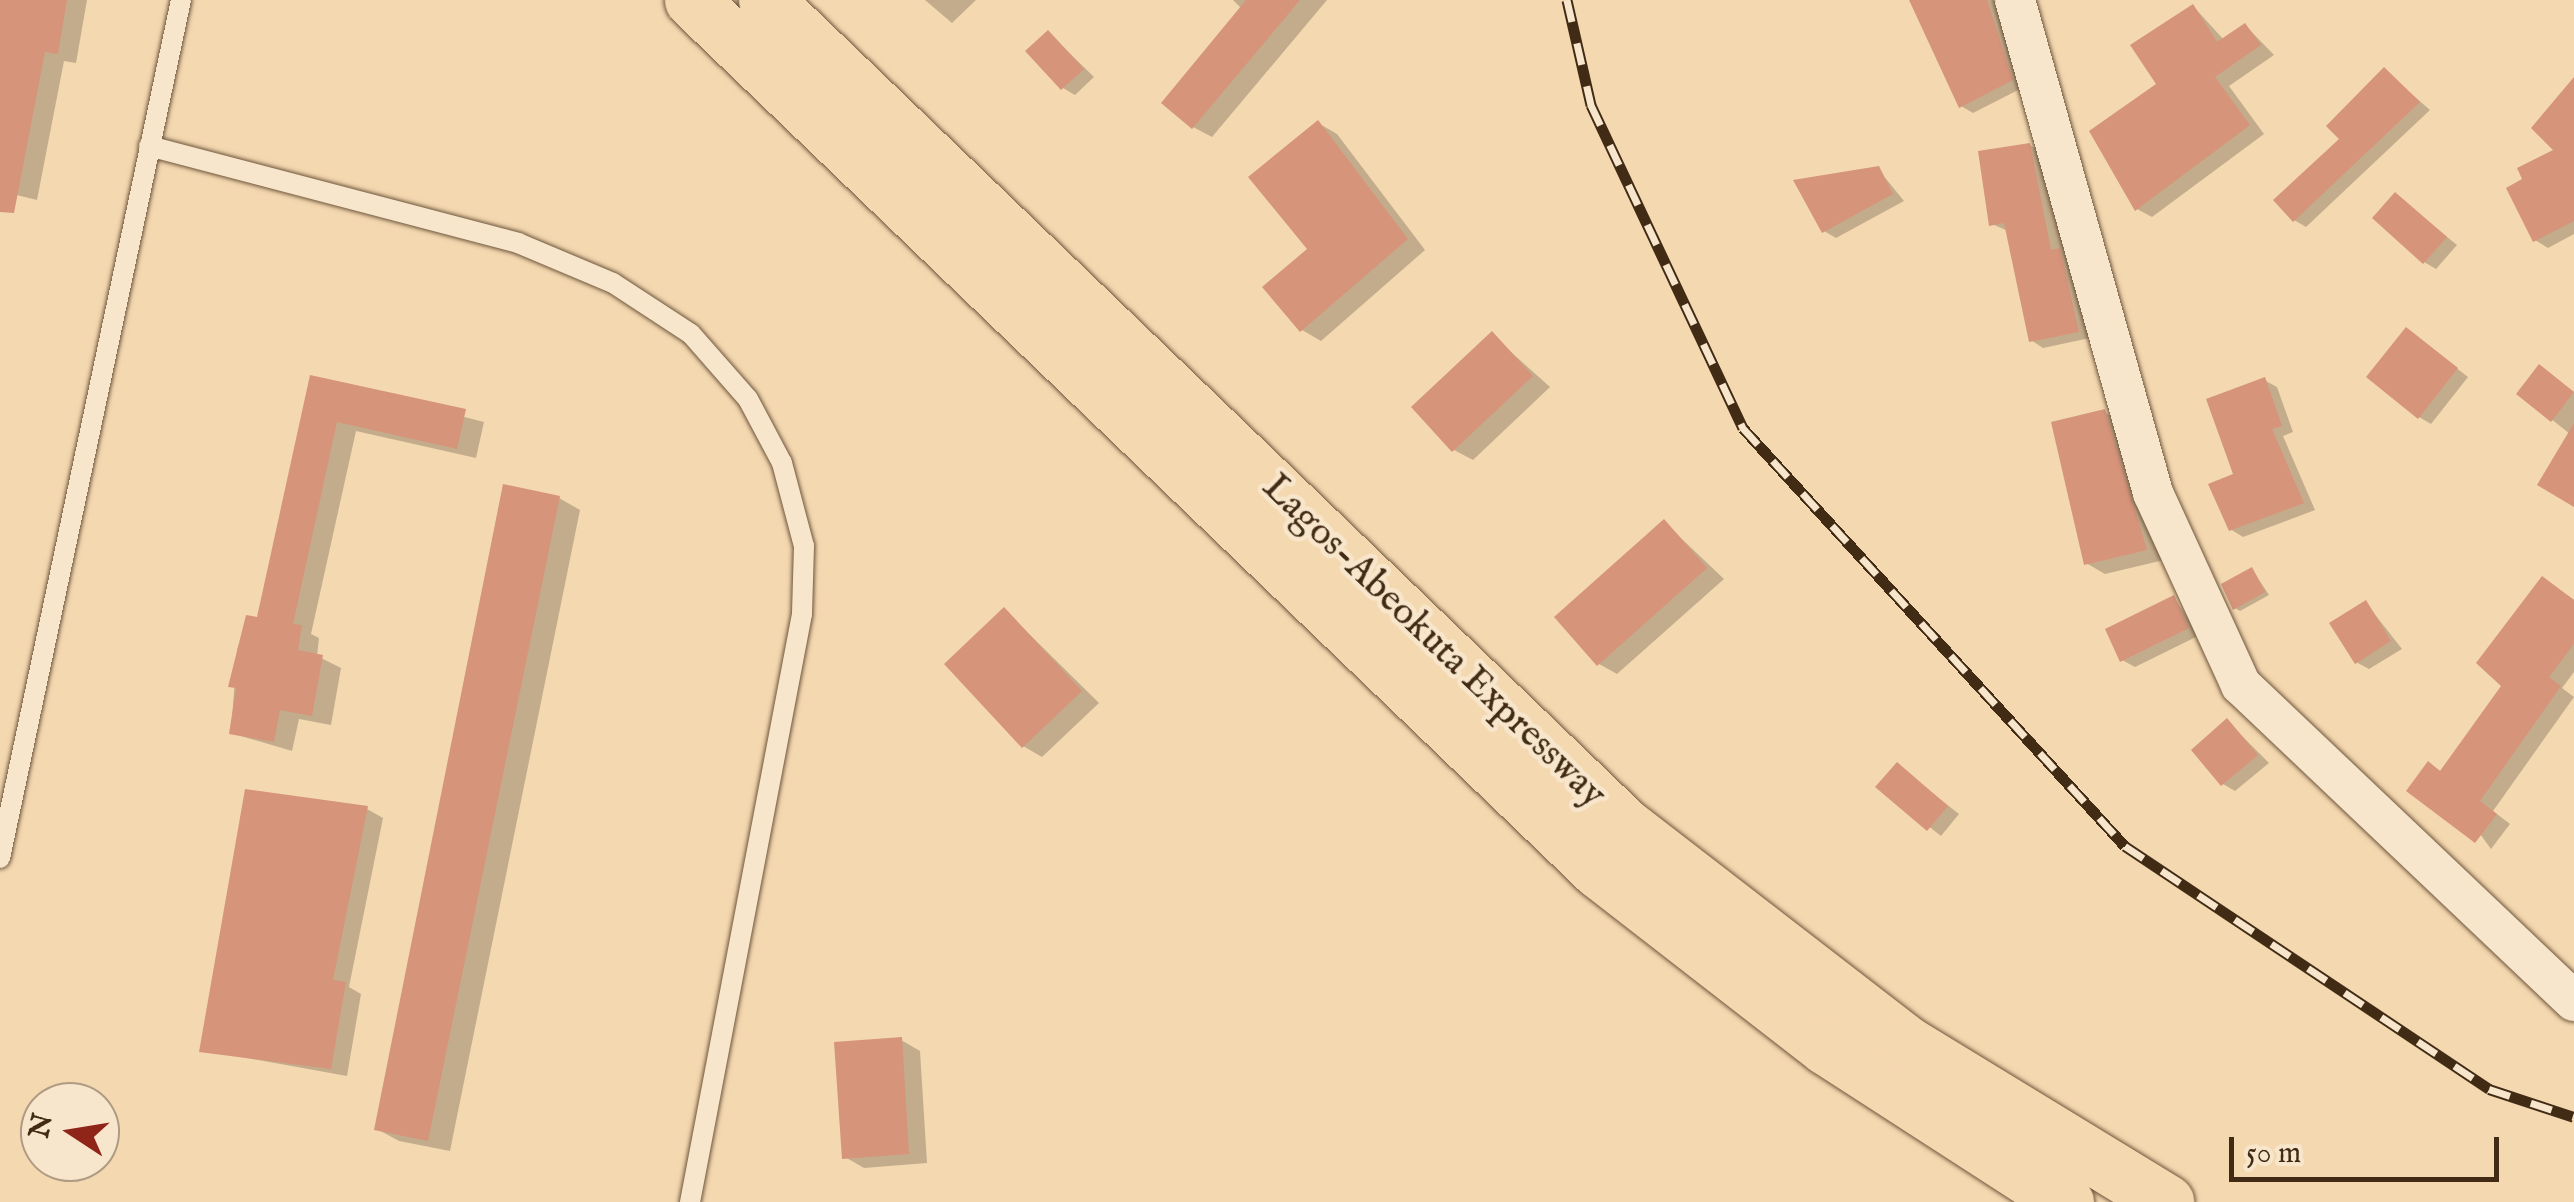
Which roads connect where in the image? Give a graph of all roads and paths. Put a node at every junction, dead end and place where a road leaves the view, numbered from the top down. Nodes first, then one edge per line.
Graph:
1 (181, 0) edge
2 (692, 0) edge
3 (766, 0) edge
4 (2015, 0) edge
5 (149, 146) junction
6 (0, 858) edge
7 (2574, 1001) edge
8 (690, 1202) edge
9 (2066, 1202) edge
10 (2166, 1202) edge

1 - 5 lane
2 - 9 highway, Lagos-Abeokuta Expressway
3 - 10 highway, Lagos-Abeokuta Expressway
4 - 7 street
5 - 6 lane
5 - 8 lane

